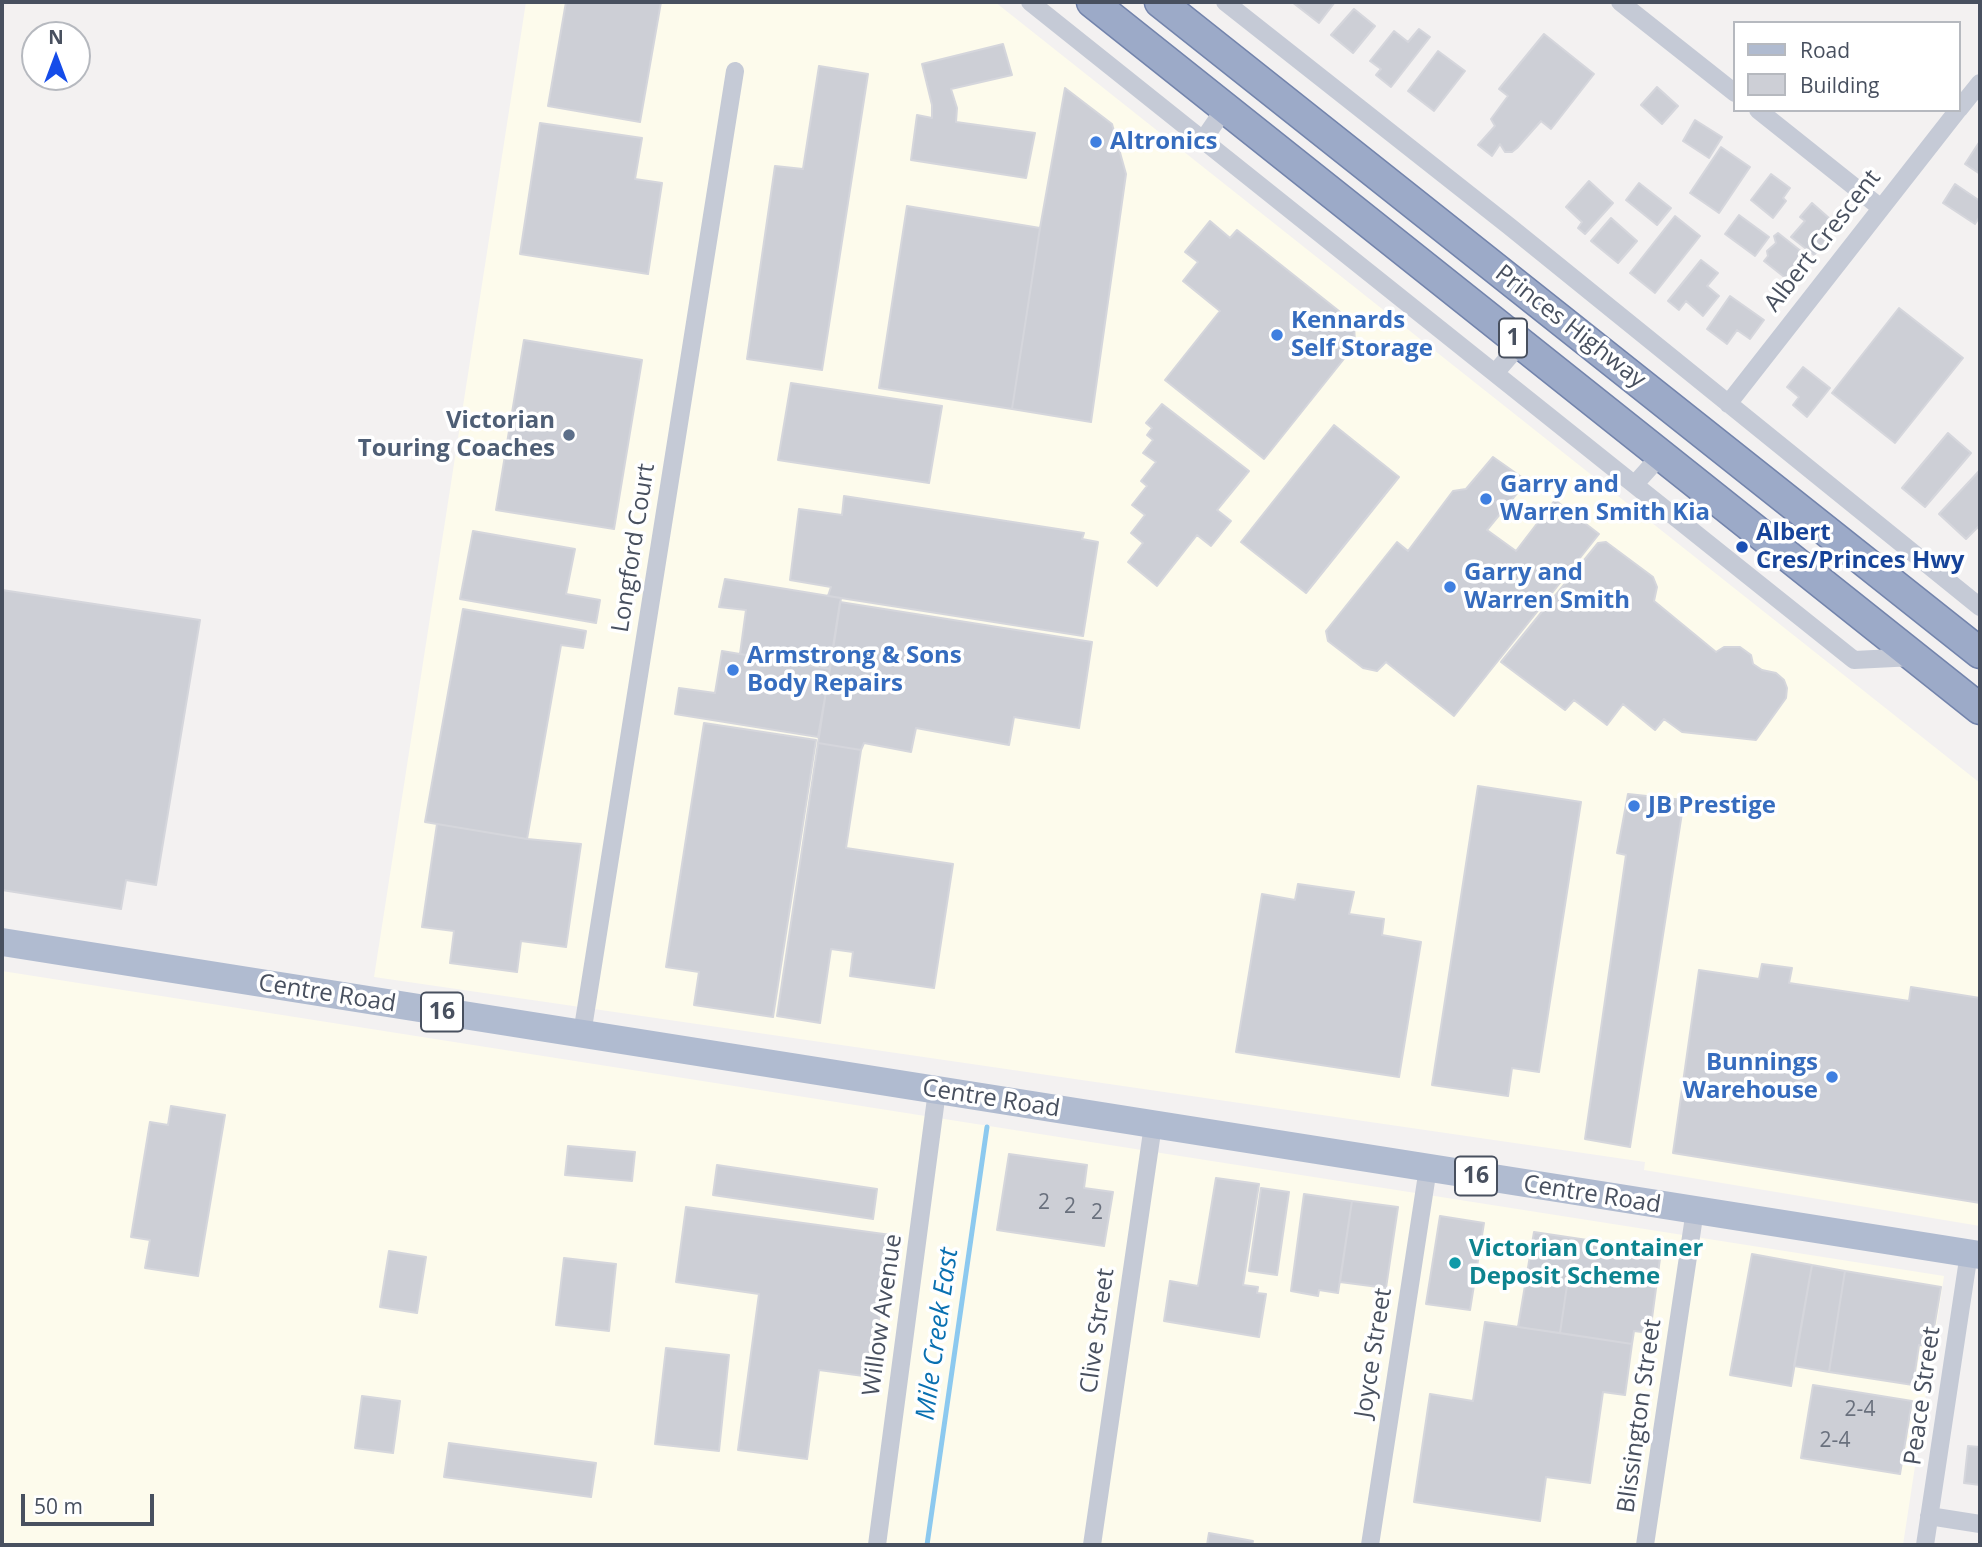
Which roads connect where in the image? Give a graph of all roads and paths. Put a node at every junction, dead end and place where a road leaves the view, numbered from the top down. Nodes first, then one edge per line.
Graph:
1 (1031, 2) edge
2 (1092, 2) edge
3 (1160, 2) edge
4 (1225, 2) edge
5 (1620, 2) edge
6 (735, 71) dead end
7 (1980, 83) edge
8 (1734, 92) edge
9 (1961, 107) edge
10 (1225, 108) junction
11 (1761, 112) edge
12 (1957, 112) edge
13 (1203, 140) junction
14 (1881, 208) junction
15 (1520, 344) junction
16 (1495, 373) junction
17 (1728, 404) junction
18 (1661, 456) junction
19 (1635, 484) junction
20 (1980, 607) edge
21 (1980, 653) edge
22 (1913, 657) junction
23 (1978, 705) edge
24 (2, 942) edge
25 (582, 1034) junction
26 (937, 1091) junction
27 (1153, 1125) junction
28 (1428, 1168) junction
29 (1695, 1210) junction
30 (1975, 1254) edge
31 (1929, 1516) junction
32 (1980, 1524) edge
33 (877, 1545) edge
34 (1092, 1545) edge
35 (1370, 1545) edge
36 (1645, 1545) edge
37 (1925, 1545) edge

1 - 13 street
2 - 10 highway, Princes Highway / 1
3 - 21 highway, Princes Highway / 1
4 - 17 street, Princes Highway
5 - 8 street
6 - 25 street, Longford Court
7 - 9 street, Albert Crescent
10 - 13 street
10 - 15 highway, Princes Highway / 1
11 - 14 street
12 - 14 street, Albert Crescent
13 - 16 street
14 - 17 street, Albert Crescent
15 - 16 street, Princes Highway
15 - 18 highway, Princes Highway / 1
16 - 19 street
17 - 20 street, Princes Highway
18 - 19 street
18 - 22 highway, Princes Highway / 1
19 - 22 street
22 - 23 highway, Princes Highway / 1
24 - 25 main road, Centre Road / 16
25 - 26 main road, Centre Road / 16
26 - 27 main road, Centre Road / 16
26 - 33 street, Willow Avenue
27 - 28 main road, Centre Road / 16
27 - 34 street, Clive Street
28 - 29 main road, Centre Road / 16
28 - 35 street, Joyce Street
29 - 30 main road, Centre Road / 16
29 - 36 street, Blissington Street
30 - 31 street, Peace Street
31 - 32 street
31 - 37 street, Peace Street

